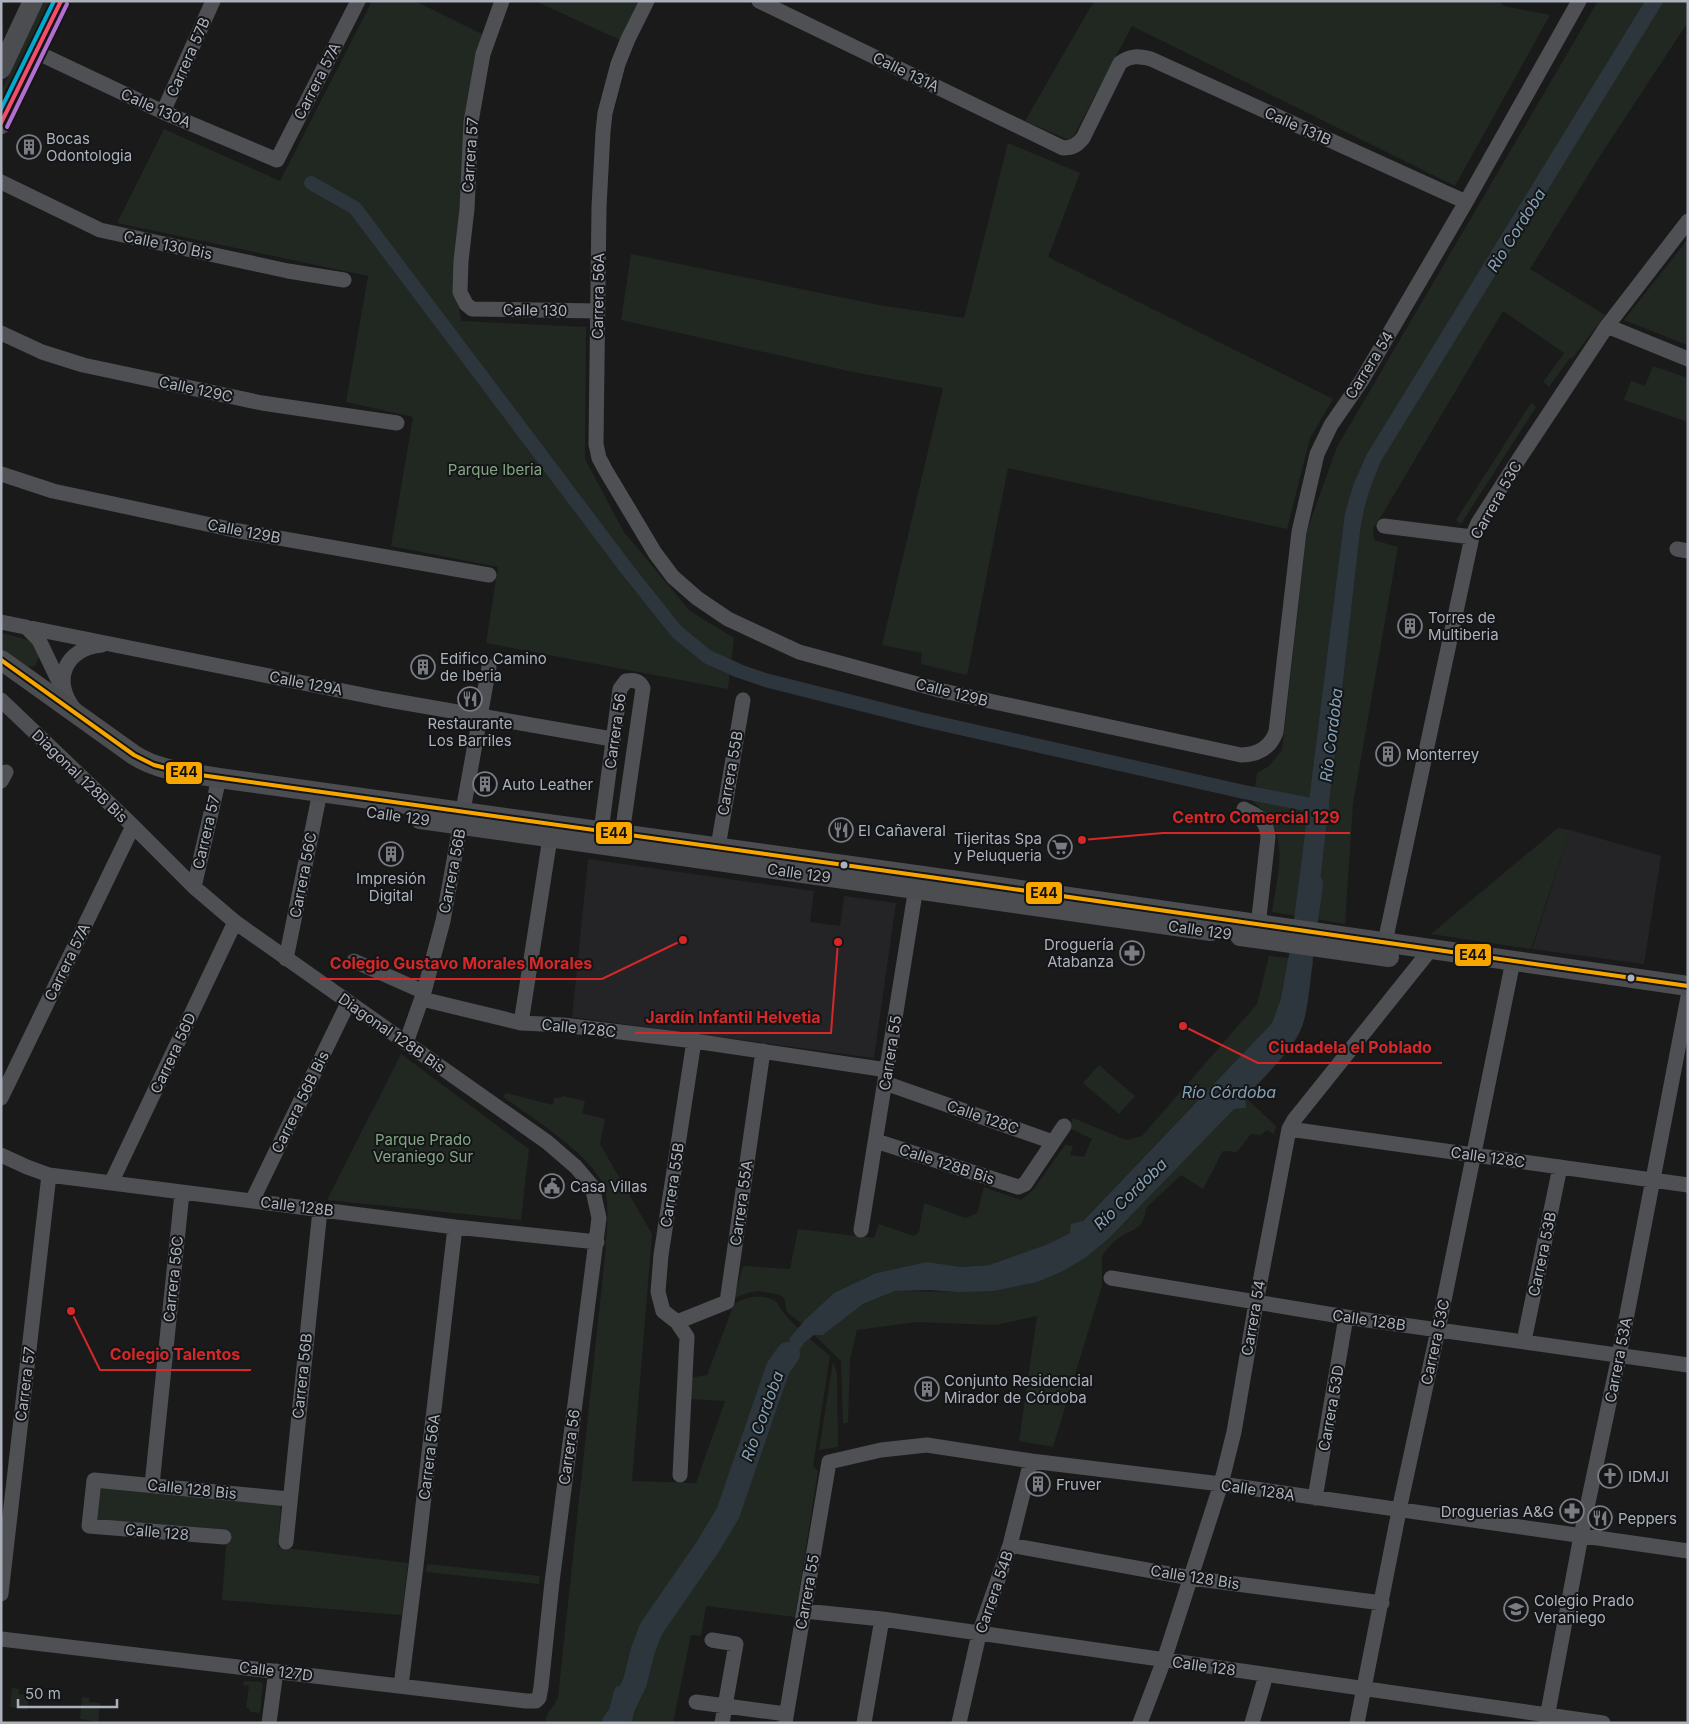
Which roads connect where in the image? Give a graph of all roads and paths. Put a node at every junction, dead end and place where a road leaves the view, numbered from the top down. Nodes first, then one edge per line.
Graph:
1 (33, 1) edge
2 (61, 1) edge
3 (213, 1) edge
4 (358, 1) edge
5 (502, 1) edge
6 (647, 1) edge
7 (759, 1) edge
8 (1579, 1) edge
9 (36, 52) junction
10 (1129, 57) joint
11 (1, 69) edge
12 (163, 112) junction
13 (1, 124) edge
14 (276, 160) joint
15 (1, 182) edge
16 (1466, 202) junction
17 (1688, 222) edge
18 (344, 280) dead end
19 (472, 309) joint
20 (598, 311) junction
21 (1606, 326) junction
22 (1, 333) edge
23 (1688, 359) edge
24 (397, 423) dead end
25 (1, 474) edge
26 (1384, 526) dead end
27 (1472, 537) junction
28 (489, 575) dead end
29 (673, 577) joint
30 (1, 622) edge
31 (26, 627) junction
32 (111, 644) junction
33 (1, 660) edge
34 (489, 667) dead end
35 (1, 674) edge
36 (64, 692) junction
37 (1, 700) edge
38 (743, 700) dead end
39 (480, 717) junction
40 (83, 718) junction
41 (612, 740) junction
42 (1252, 755) joint
43 (217, 783) junction
44 (318, 798) junction
45 (1244, 809) dead end
46 (462, 818) junction
47 (133, 826) junction
48 (601, 831) junction
49 (622, 834) junction
50 (550, 838) junction
51 (718, 847) junction
52 (917, 882) junction
53 (194, 887) junction
54 (234, 922) junction
55 (1266, 932) junction
56 (1385, 942) junction
57 (1339, 943) junction
58 (1426, 955) junction
59 (286, 959) junction
60 (354, 961) dead end
61 (1512, 968) junction
62 (1688, 986) edge
63 (423, 995) junction
64 (1688, 999) edge
65 (348, 1003) junction
66 (521, 1023) junction
67 (694, 1041) junction
68 (406, 1043) junction
69 (764, 1051) junction
70 (886, 1077) junction
71 (1, 1098) edge
72 (1064, 1126) dead end
73 (1289, 1129) junction
74 (876, 1141) junction
75 (1053, 1142) junction
76 (1, 1155) edge
77 (1474, 1155) junction
78 (1560, 1167) junction
79 (49, 1175) junction
80 (1653, 1180) junction
81 (111, 1183) junction
82 (1688, 1185) edge
83 (182, 1193) junction
84 (252, 1201) junction
85 (598, 1206) joint
86 (320, 1210) junction
87 (455, 1227) junction
88 (861, 1230) dead end
89 (597, 1242) junction
90 (1111, 1278) dead end
91 (1256, 1303) junction
92 (1346, 1317) junction
93 (677, 1322) junction
94 (1438, 1330) junction
95 (1524, 1341) junction
96 (1619, 1356) junction
97 (1688, 1365) edge
98 (1031, 1461) junction
99 (829, 1462) joint
100 (680, 1475) dead end
101 (1221, 1484) junction
102 (152, 1485) junction
103 (1315, 1498) junction
104 (289, 1499) junction
105 (1399, 1510) junction
106 (89, 1526) joint
107 (1581, 1536) junction
108 (224, 1538) dead end
109 (286, 1542) dead end
110 (1010, 1545) junction
111 (1688, 1551) edge
112 (1191, 1578) junction
113 (1, 1594) edge
114 (1382, 1603) junction
115 (804, 1611) junction
116 (882, 1619) junction
117 (979, 1634) junction
118 (1, 1639) edge
119 (712, 1640) dead end
120 (1164, 1660) junction
121 (276, 1671) junction
122 (1266, 1675) junction
123 (401, 1686) junction
124 (541, 1687) joint
125 (1364, 1688) junction
126 (696, 1702) dead end
127 (724, 1705) junction
128 (785, 1718) edge
129 (1547, 1719) edge
130 (269, 1723) edge
131 (722, 1723) edge
132 (864, 1723) edge
133 (959, 1723) edge
134 (1140, 1723) edge
135 (1252, 1723) edge
136 (1357, 1723) edge
137 (1604, 1723) edge

1 - 11 main road
2 - 9 main road
3 - 12 street, Carrera 57B
4 - 14 street, Carrera 57A
5 - 19 street, Carrera 57
6 - 20 street, Carrera 56A
7 - 10 street, Calle 131A
8 - 16 street, Carrera 54
9 - 12 street, Calle 130A
9 - 13 main road
10 - 16 street, Calle 131B
12 - 14 street, Calle 130A
15 - 18 street, Calle 130 Bis
16 - 42 street, Carrera 54
17 - 21 street, Carrera 53C
19 - 20 street, Calle 130
20 - 29 street, Carrera 56A
21 - 23 street
21 - 27 street, Carrera 53C
22 - 24 street, Calle 129C
25 - 28 street, Calle 129B
26 - 27 street
27 - 56 street, Carrera 53C
29 - 42 street, Calle 129B
30 - 31 street, Calle 129A
31 - 32 street, Calle 129A
31 - 36 street
32 - 36 street
32 - 39 street, Calle 129A
33 - 40 main road, Calle 129
34 - 39 street, Carrera 56B
35 - 43 main road, Calle 129
36 - 40 street, Calle 129
37 - 47 street, Diagonal 128B Bis
38 - 51 street, Carrera 55B
39 - 41 street, Calle 129A
39 - 46 street, Carrera 56B
40 - 43 main road, Calle 129
41 - 48 street, Carrera 56
41 - 49 street, Carrera 56
43 - 44 main road, Calle 129
43 - 53 street, Carrera 57
44 - 46 main road, Calle 129
44 - 59 street, Carrera 56C
45 - 55 street
46 - 48 main road, Calle 129
46 - 50 main road, Calle 129
46 - 63 street, Carrera 56B
47 - 53 street, Diagonal 128B Bis
47 - 71 street, Carrera 57A
48 - 49 main road, Calle 129
49 - 51 main road, Calle 129
50 - 52 main road, Calle 129
50 - 66 street
51 - 52 main road, Calle 129
52 - 55 main road, Calle 129
52 - 70 street, Carrera 55
53 - 54 street, Diagonal 128B Bis
54 - 59 street, Diagonal 128B Bis
54 - 81 street, Carrera 56D
55 - 57 main road, Calle 129
56 - 57 main road, Calle 129
56 - 58 main road, Calle 129
57 - 58 main road, Calle 129
58 - 61 main road, Calle 129
58 - 73 street, Carrera 54
59 - 65 street, Diagonal 128B Bis
60 - 63 street, Calle 128C
61 - 62 main road, Calle 129
61 - 64 main road, Calle 129
61 - 77 street, Carrera 53C
63 - 66 street, Calle 128C
63 - 68 street, Carrera 56B
64 - 80 street, Carrera 53A
65 - 68 street, Diagonal 128B Bis
65 - 84 street, Carrera 56B Bis
66 - 67 street, Calle 128C
67 - 69 street, Calle 128C
67 - 93 street, Carrera 55B
68 - 85 street, Diagonal 128B Bis
69 - 70 street, Calle 128C
69 - 93 street, Carrera 55A
70 - 74 street, Carrera 55
70 - 75 street, Calle 128C
72 - 75 street
73 - 77 street, Calle 128C
73 - 91 street, Carrera 54
74 - 75 street, Calle 128B Bis
74 - 88 street, Carrera 55
76 - 79 street, Calle 128B
77 - 78 street, Calle 128C
77 - 94 street, Carrera 53C
78 - 80 street, Calle 128C
78 - 95 street, Carrera 53B
79 - 81 street, Calle 128B
79 - 113 street, Carrera 57
80 - 82 street, Calle 128C
80 - 96 street, Carrera 53A
81 - 83 street, Calle 128B
83 - 84 street, Calle 128B
83 - 102 street, Carrera 56C
84 - 86 street, Calle 128B
85 - 89 street, Carrera 56
86 - 87 street, Calle 128B
86 - 104 street, Carrera 56B
87 - 89 street, Calle 128B
87 - 123 street, Carrera 56A
89 - 124 street, Carrera 56
90 - 91 street, Calle 128B
91 - 92 street, Calle 128B
91 - 101 street, Carrera 54
92 - 94 street, Calle 128B
92 - 103 street, Carrera 53D
93 - 100 street
94 - 95 street, Calle 128B
94 - 105 street, Carrera 53C
95 - 96 street, Calle 128B
96 - 97 street, Calle 128B
96 - 107 street, Carrera 53A
98 - 99 street, Calle 128A
98 - 101 street, Calle 128A
98 - 110 street, Carrera 54B
99 - 115 street, Carrera 55
101 - 103 street, Calle 128A
101 - 112 street, Carrera 54
102 - 104 street, Calle 128 Bis
102 - 106 street, Calle 128 Bis
103 - 105 street, Calle 128A
104 - 109 street, Carrera 56B
105 - 107 street, Calle 128A
105 - 114 street, Carrera 53C
106 - 108 street, Calle 128
107 - 111 street, Calle 128A
107 - 129 street, Carrera 53A
110 - 112 street, Calle 128 Bis
110 - 117 street, Carrera 54B
112 - 114 street, Calle 128 Bis
112 - 120 street, Carrera 54
114 - 125 street, Carrera 53C
115 - 116 street, Calle 128
115 - 128 street, Carrera 55
116 - 117 street, Calle 128
116 - 132 street
117 - 120 street, Calle 128
117 - 133 street, Carrera 54B
118 - 121 street, Calle 127D
119 - 127 street
120 - 122 street, Calle 128
120 - 134 street, Carrera 54
121 - 123 street, Calle 127D
121 - 130 street
122 - 125 street, Calle 128
122 - 135 street
123 - 124 street, Calle 127D
125 - 129 street, Calle 128
125 - 136 street, Carrera 53C
126 - 127 street
127 - 128 street
127 - 131 street
129 - 137 street, Calle 128

